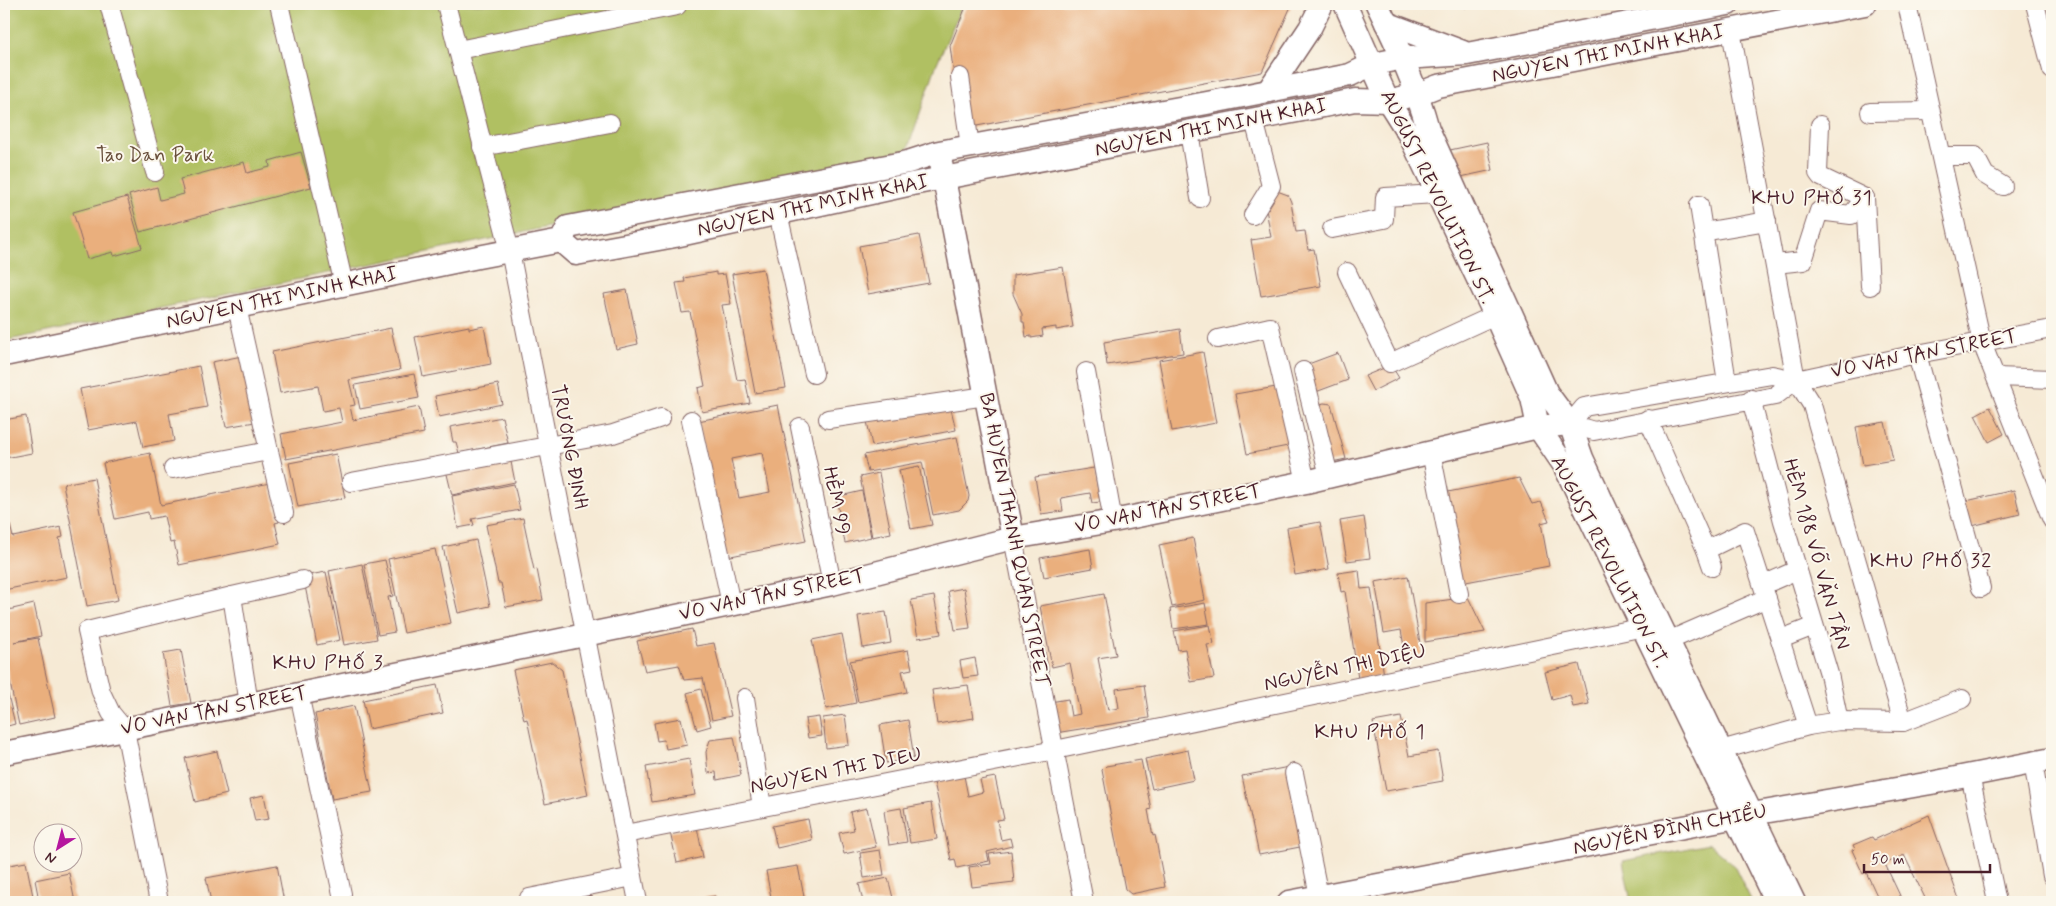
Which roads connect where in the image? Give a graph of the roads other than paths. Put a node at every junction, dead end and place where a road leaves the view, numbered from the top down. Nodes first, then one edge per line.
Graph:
1 (110, 4) edge
2 (279, 4) edge
3 (446, 4) edge
4 (683, 4) edge
5 (1322, 4) edge
6 (1345, 4) edge
7 (1727, 4) edge
8 (1865, 4) edge
9 (1907, 4) edge
10 (2035, 4) edge
11 (1382, 13) edge
12 (1731, 31) junction
13 (458, 50) junction
14 (1467, 54) junction
15 (1404, 58) junction
16 (1373, 64) junction
17 (2052, 70) edge
18 (960, 77) dead end
19 (1268, 91) junction
20 (1418, 94) junction
21 (1388, 101) junction
22 (1930, 110) junction
23 (1870, 112) dead end
24 (1254, 120) junction
25 (610, 123) dead end
26 (1820, 125) dead end
27 (1189, 132) junction
28 (970, 146) junction
29 (482, 147) junction
30 (939, 152) junction
31 (1941, 156) junction
32 (155, 172) dead end
33 (944, 178) junction
34 (2003, 186) dead end
35 (1437, 194) junction
36 (1200, 198) dead end
37 (1865, 198) junction
38 (1699, 205) dead end
39 (778, 213) junction
40 (1254, 214) dead end
41 (1767, 221) junction
42 (1332, 229) dead end
43 (1703, 232) junction
44 (561, 241) junction
45 (510, 251) junction
46 (1775, 264) junction
47 (1347, 272) dead end
48 (344, 285) junction
49 (1870, 286) dead end
50 (237, 307) junction
51 (1494, 315) junction
52 (2052, 329) edge
53 (1218, 339) dead end
54 (1982, 343) junction
55 (1918, 354) junction
56 (4, 355) edge
57 (1303, 371) dead end
58 (1086, 372) dead end
59 (814, 374) dead end
60 (1996, 377) junction
61 (2052, 379) edge
62 (1796, 380) junction
63 (1727, 382) junction
64 (986, 396) junction
65 (1751, 399) junction
66 (661, 418) dead end
67 (828, 419) dead end
68 (1648, 419) junction
69 (691, 420) dead end
70 (1570, 424) junction
71 (800, 427) dead end
72 (1538, 427) junction
73 (547, 445) junction
74 (269, 451) junction
75 (1431, 452) junction
76 (173, 469) dead end
77 (1329, 476) junction
78 (351, 482) dead end
79 (1306, 482) junction
80 (284, 513) dead end
81 (2052, 520) edge
82 (1113, 521) junction
83 (1013, 538) junction
84 (1706, 550) junction
85 (1712, 566) dead end
86 (1797, 570) junction
87 (303, 580) dead end
88 (832, 584) junction
89 (1981, 588) dead end
90 (1765, 592) junction
91 (1459, 594) dead end
92 (232, 596) junction
93 (731, 604) junction
94 (1814, 626) junction
95 (1657, 631) junction
96 (585, 634) junction
97 (1782, 639) junction
98 (299, 694) junction
99 (745, 698) dead end
100 (1962, 699) dead end
101 (249, 704) junction
102 (1839, 721) junction
103 (1902, 722) junction
104 (1808, 726) junction
105 (125, 730) junction
106 (1054, 750) junction
107 (1721, 750) junction
108 (4, 753) edge
109 (2043, 761) edge
110 (1294, 773) dead end
111 (1970, 775) junction
112 (762, 808) junction
113 (1744, 815) junction
114 (625, 834) junction
115 (2052, 876) edge
116 (633, 877) junction
117 (342, 894) dead end
118 (1319, 896) junction
119 (529, 898) dead end
120 (159, 902) edge
121 (638, 902) edge
122 (1084, 902) edge
123 (1289, 902) edge
124 (1776, 902) edge
125 (1794, 902) edge
126 (1997, 902) edge

1 - 32 street
2 - 48 street
3 - 13 street, TRƯƠNG ĐỊNH
4 - 13 street
5 - 19 main road
6 - 16 main road, AUGUST REVOLUTION ST.
7 - 12 main road
7 - 14 main road, NGUYEN THI MINH KHAI
8 - 12 main road, NGUYEN THI MINH KHAI
9 - 22 street
10 - 17 street
11 - 14 main road
11 - 15 main road, AUGUST REVOLUTION ST.
12 - 20 main road, NGUYEN THI MINH KHAI
12 - 41 street
13 - 29 street, TRƯƠNG ĐỊNH
14 - 15 main road, NGUYEN THI MINH KHAI
15 - 16 main road, NGUYEN THI MINH KHAI
15 - 20 main road, AUGUST REVOLUTION ST.
16 - 19 main road, NGUYEN THI MINH KHAI
16 - 21 main road, AUGUST REVOLUTION ST.
18 - 28 street
19 - 28 main road, NGUYEN THI MINH KHAI
20 - 21 main road, NGUYEN THI MINH KHAI
20 - 70 main road, AUGUST REVOLUTION ST.
21 - 24 main road, NGUYEN THI MINH KHAI
21 - 35 main road, AUGUST REVOLUTION ST.
22 - 23 street
22 - 31 street
24 - 27 main road, NGUYEN THI MINH KHAI
24 - 40 street
25 - 29 street
26 - 37 street
27 - 33 main road, NGUYEN THI MINH KHAI
27 - 36 street
28 - 30 main road, NGUYEN THI MINH KHAI
29 - 45 street, TRƯƠNG ĐỊNH
30 - 33 main road, BA HUYEN THANH QUAN STREET
30 - 44 main road, NGUYEN THI MINH KHAI
31 - 34 street
31 - 54 street
33 - 39 main road, NGUYEN THI MINH KHAI
33 - 64 main road, BA HUYEN THANH QUAN STREET
35 - 42 street
35 - 51 main road, AUGUST REVOLUTION ST.
37 - 46 street
37 - 49 street
38 - 43 street
39 - 44 main road, NGUYEN THI MINH KHAI
39 - 59 street
41 - 43 street
41 - 46 street
43 - 63 street
44 - 45 main road, NGUYEN THI MINH KHAI
45 - 48 main road, NGUYEN THI MINH KHAI
45 - 73 street, TRƯƠNG ĐỊNH
46 - 62 street
47 - 51 street
48 - 50 main road, NGUYEN THI MINH KHAI
50 - 56 main road, NGUYEN THI MINH KHAI
50 - 74 street
51 - 72 main road, AUGUST REVOLUTION ST.
52 - 54 street, VO VAN TAN STREET
53 - 79 street
54 - 55 street, VO VAN TAN STREET
54 - 60 street
55 - 62 street, VO VAN TAN STREET
55 - 89 street
57 - 77 street
58 - 82 street
60 - 61 street
60 - 81 street
62 - 63 street, VO VAN TAN STREET
62 - 65 street, VO VAN TAN STREET
62 - 103 street
63 - 70 street, VO VAN TAN STREET
64 - 67 street
64 - 83 main road, BA HUYEN THANH QUAN STREET
65 - 68 street, VO VAN TAN STREET
65 - 86 street, HẺM 188 VÕ VĂN TẦN
66 - 73 street
68 - 70 street, VO VAN TAN STREET
68 - 84 street
69 - 93 street
70 - 72 main road, VO VAN TAN STREET
70 - 95 main road, AUGUST REVOLUTION ST.
71 - 88 street, HẺM 99
72 - 75 main road, VO VAN TAN STREET
72 - 95 main road, AUGUST REVOLUTION ST.
73 - 78 street
73 - 96 street, TRƯƠNG ĐỊNH
74 - 76 street
74 - 80 street
75 - 77 main road, VO VAN TAN STREET
75 - 91 street
77 - 79 main road, VO VAN TAN STREET
79 - 82 main road, VO VAN TAN STREET
82 - 83 main road, VO VAN TAN STREET
83 - 88 main road, VO VAN TAN STREET
83 - 106 street, BA HUYEN THANH QUAN STREET
84 - 85 street
84 - 90 street
86 - 90 street, NGUYỄN THỊ DIỆU
86 - 94 street, HẺM 188 VÕ VĂN TẦN
87 - 92 street
88 - 93 main road, VO VAN TAN STREET
90 - 95 street, NGUYỄN THỊ DIỆU
90 - 97 street
92 - 101 street
92 - 105 street
93 - 96 main road, VO VAN TAN STREET
94 - 97 street
94 - 102 street, HẺM 188 VÕ VĂN TẦN
95 - 106 street, NGUYỄN THỊ DIỆU
95 - 107 main road, AUGUST REVOLUTION ST.
95 - 113 main road, AUGUST REVOLUTION ST.
96 - 98 main road, VO VAN TAN STREET
96 - 114 street, TRƯƠNG ĐỊNH
97 - 104 street
98 - 101 main road, VO VAN TAN STREET
98 - 117 street
99 - 112 street
100 - 103 street
101 - 105 main road, VO VAN TAN STREET
102 - 103 street
102 - 104 street
104 - 107 street
105 - 108 main road, VO VAN TAN STREET
105 - 120 street
106 - 112 street, NGUYEN THI DIEU
106 - 122 street, BA HUYEN THANH QUAN STREET
107 - 113 main road, AUGUST REVOLUTION ST.
109 - 111 main road, NGUYỄN ĐÌNH CHIỂU
109 - 115 street
110 - 118 street
111 - 113 main road, NGUYỄN ĐÌNH CHIỂU
111 - 126 street
112 - 114 street, NGUYEN THI DIEU
113 - 118 main road, NGUYỄN ĐÌNH CHIỂU
113 - 124 main road, AUGUST REVOLUTION ST.
113 - 125 main road, AUGUST REVOLUTION ST.
114 - 116 street, TRƯƠNG ĐỊNH
116 - 119 street
116 - 121 street, TRƯƠNG ĐỊNH
118 - 123 main road, NGUYỄN ĐÌNH CHIỂU

